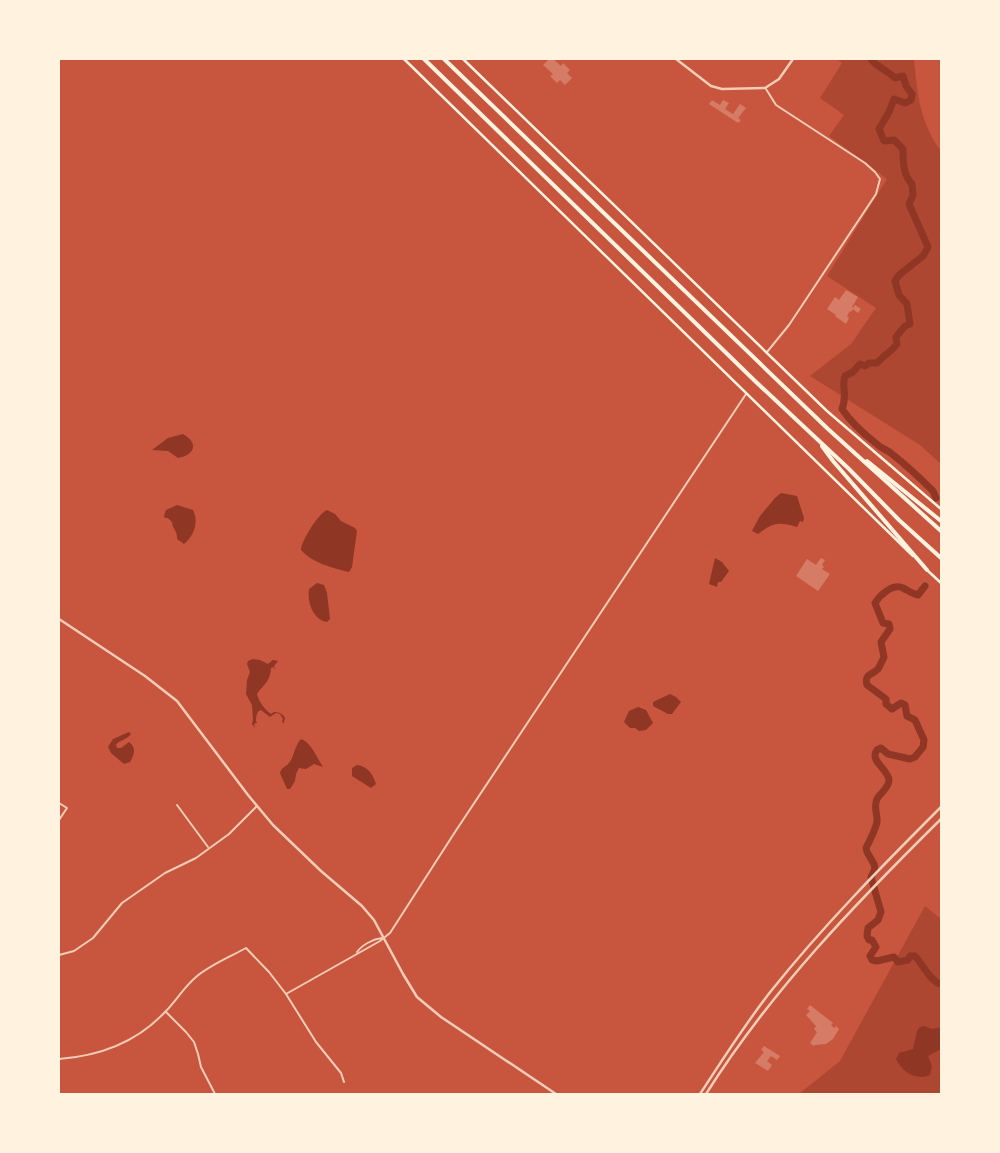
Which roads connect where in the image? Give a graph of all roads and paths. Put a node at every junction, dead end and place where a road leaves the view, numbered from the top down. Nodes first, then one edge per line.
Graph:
1 (404, 59) edge
2 (424, 59) edge
3 (444, 59) edge
4 (463, 59) edge
5 (676, 59) edge
6 (792, 59) edge
7 (765, 88) junction
8 (767, 352) junction
9 (746, 394) junction
10 (828, 429) junction
11 (818, 440) junction
12 (941, 509) edge
13 (941, 520) edge
14 (941, 531) edge
15 (941, 558) edge
16 (928, 570) junction
17 (941, 584) edge
18 (59, 619) edge
19 (59, 803) edge
20 (177, 805) dead end
21 (257, 806) junction
22 (941, 808) edge
23 (941, 819) edge
24 (59, 820) edge
25 (209, 848) junction
26 (852, 899) junction
27 (857, 903) junction
28 (385, 937) junction
29 (356, 954) junction
30 (59, 955) edge
31 (793, 966) junction
32 (798, 970) junction
33 (286, 994) junction
34 (166, 1012) junction
35 (738, 1036) junction
36 (743, 1039) junction
37 (59, 1059) edge
38 (717, 1067) junction
39 (721, 1070) junction
40 (344, 1082) dead end
41 (215, 1094) edge
42 (556, 1094) edge
43 (700, 1094) edge
44 (706, 1094) edge

1 - 9 main road
2 - 11 highway
3 - 10 highway
4 - 8 main road
5 - 7 street
6 - 7 street
7 - 8 street
8 - 12 main road
9 - 16 main road
9 - 28 street
10 - 13 highway
10 - 14 highway
11 - 15 highway
11 - 16 highway
16 - 17 main road
18 - 21 street
19 - 24 street
20 - 25 street
21 - 25 street
21 - 28 street
22 - 26 street
23 - 27 street
25 - 30 street
26 - 27 street
26 - 31 street
27 - 32 street
28 - 29 street
28 - 29 street
28 - 42 street
29 - 33 street
31 - 32 street
31 - 35 street
32 - 36 street
33 - 34 street
33 - 40 street
34 - 37 street
34 - 41 street
35 - 36 street
35 - 38 street
36 - 39 street
38 - 39 street
38 - 43 street
39 - 44 street

